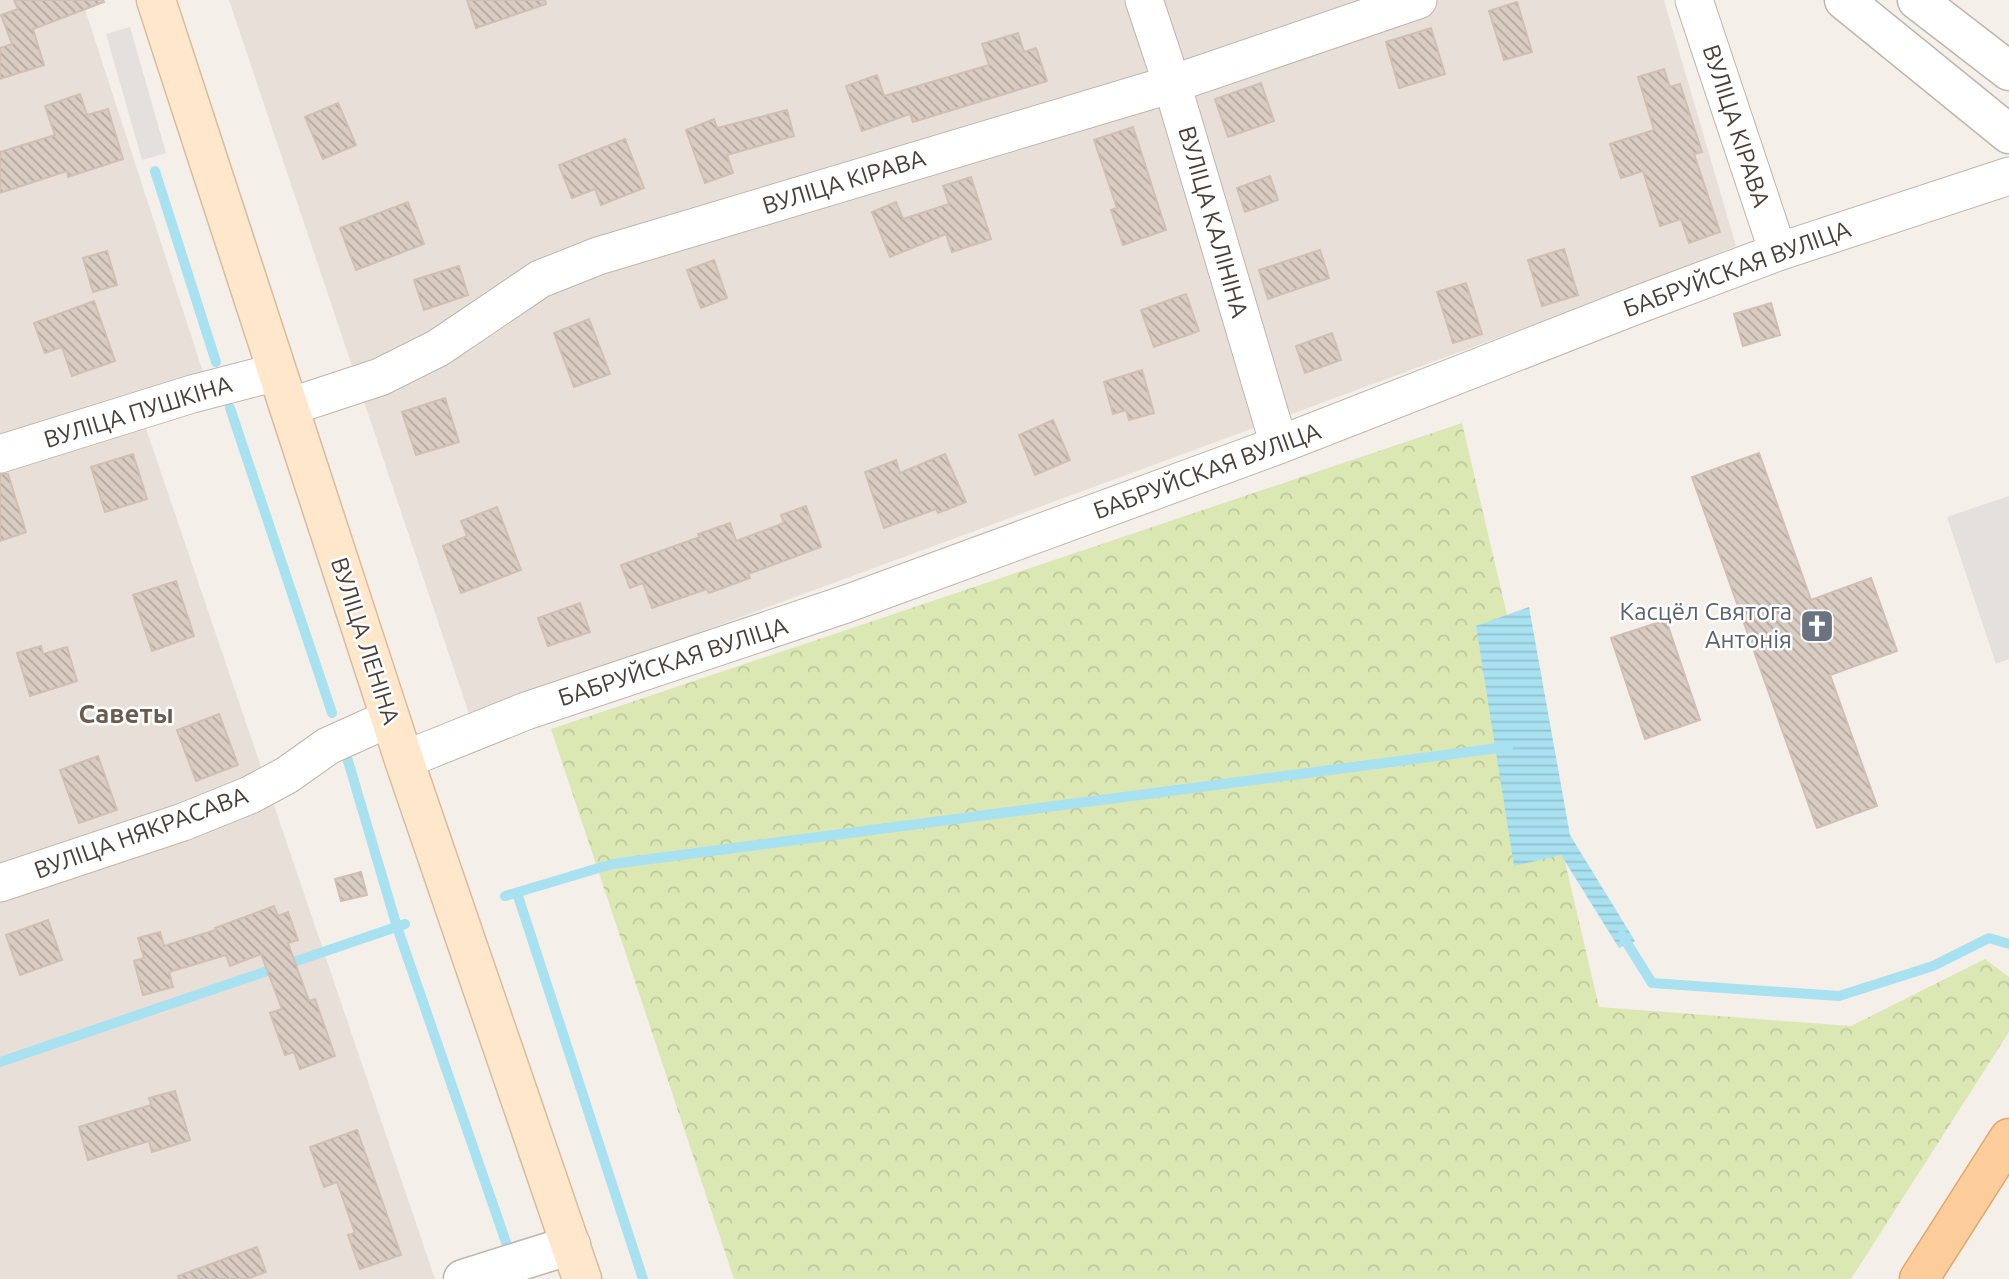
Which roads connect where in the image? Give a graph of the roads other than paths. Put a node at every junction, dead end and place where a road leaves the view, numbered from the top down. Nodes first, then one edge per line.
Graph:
1 (156, 0) edge
2 (1144, 0) edge
3 (1418, 0) edge
4 (1695, 0) edge
5 (1843, 0) edge
6 (1917, 0) edge
7 (2009, 71) edge
8 (1172, 84) junction
9 (2009, 134) edge
10 (2009, 176) edge
11 (1778, 252) junction
12 (283, 389) junction
13 (1279, 445) junction
14 (0, 454) edge
15 (390, 718) junction
16 (404, 760) junction
17 (0, 883) edge
18 (2009, 1138) edge
19 (577, 1262) edge
20 (463, 1279) edge
21 (1919, 1279) edge

1 - 12 main road, ВУЛІЦА ЛЕНІНА
2 - 8 street, ВУЛІЦА КАЛІНІНА
3 - 8 street, ВУЛІЦА КІРАВА
4 - 11 street, ВУЛІЦА КІРАВА
5 - 9 street
6 - 7 street
8 - 12 street, ВУЛІЦА КІРАВА
8 - 13 street, ВУЛІЦА КАЛІНІНА
10 - 11 street, БАБРУЙСКАЯ ВУЛІЦА
11 - 13 street, БАБРУЙСКАЯ ВУЛІЦА
12 - 14 street, ВУЛІЦА ПУШКІНА
12 - 15 main road, ВУЛІЦА ЛЕНІНА
13 - 16 street, БАБРУЙСКАЯ ВУЛІЦА
15 - 16 main road, ВУЛІЦА ЛЕНІНА
15 - 17 street, ВУЛІЦА НЯКРАСАВА
16 - 19 main road, ВУЛІЦА ЛЕНІНА
18 - 21 main road
19 - 20 street

